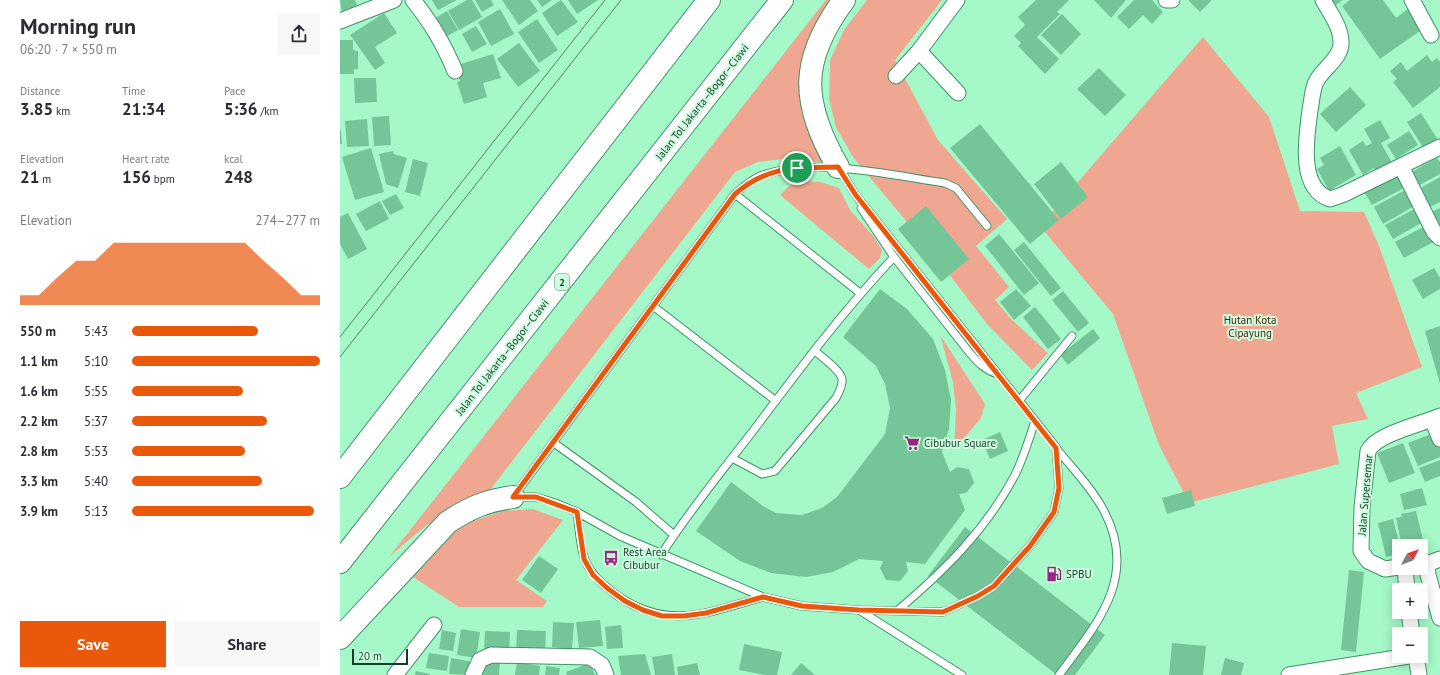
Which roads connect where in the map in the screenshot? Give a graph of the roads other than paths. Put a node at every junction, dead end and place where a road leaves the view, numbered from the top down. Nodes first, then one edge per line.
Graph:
1 (394, 0) edge
2 (413, 0) edge
3 (709, 0) edge
4 (782, 0) edge
5 (844, 0) edge
6 (957, 0) edge
7 (1166, 0) edge
8 (1172, 0) edge
9 (1323, 0) edge
10 (1412, 0) edge
11 (340, 21) edge
12 (1431, 35) dead end
13 (919, 50) junction
14 (455, 71) dead end
15 (896, 76) dead end
16 (958, 93) dead end
17 (1440, 147) edge
18 (1401, 166) junction
19 (838, 167) junction
20 (735, 194) junction
21 (855, 194) junction
22 (987, 226) dead end
23 (1440, 238) edge
24 (894, 257) junction
25 (860, 293) junction
26 (653, 306) junction
27 (1072, 336) dead end
28 (815, 351) junction
29 (998, 374) junction
30 (776, 401) junction
31 (1019, 401) junction
32 (1436, 418) edge
33 (1035, 421) junction
34 (1440, 439) edge
35 (554, 443) junction
36 (1056, 448) junction
37 (732, 458) junction
38 (340, 477) edge
39 (513, 497) junction
40 (577, 512) junction
41 (674, 535) junction
42 (1440, 553) edge
43 (661, 555) junction
44 (1428, 557) edge
45 (1440, 559) edge
46 (340, 562) edge
47 (1392, 568) edge
48 (763, 597) junction
49 (859, 610) junction
50 (898, 610) junction
51 (1440, 618) edge
52 (434, 625) dead end
53 (340, 638) edge
54 (1392, 659) edge
55 (1417, 663) edge
56 (395, 675) edge
57 (473, 675) edge
58 (606, 675) edge
59 (962, 675) edge
60 (1059, 675) edge
61 (1289, 675) edge
62 (1419, 675) edge

1 - 11 street
2 - 14 street
3 - 38 highway
4 - 46 highway, Jalan Tol Jakarta–Bogor–Ciawi / 2
5 - 19 highway
6 - 13 street
7 - 8 street
9 - 18 street
10 - 12 street
13 - 15 street
13 - 16 street
17 - 18 street
18 - 23 street
19 - 20 lane
19 - 21 lane
19 - 22 lane
20 - 25 lane
20 - 26 lane
21 - 24 lane
21 - 29 lane
24 - 25 lane
24 - 29 lane
25 - 28 lane
26 - 30 lane
26 - 35 lane
27 - 31 lane
28 - 30 lane
28 - 37 lane
29 - 31 lane
30 - 37 lane
31 - 33 lane
32 - 34 street
32 - 47 street, Jalan Supersemar
33 - 36 lane
33 - 50 lane
35 - 39 lane
35 - 41 lane
36 - 50 lane
36 - 60 lane
37 - 41 lane
39 - 40 lane
39 - 53 highway
40 - 43 lane
40 - 48 lane
41 - 43 lane
42 - 44 street
43 - 48 lane
45 - 51 street
48 - 49 lane
49 - 50 lane
49 - 59 lane
52 - 56 street
54 - 61 street
55 - 62 street
57 - 58 street

